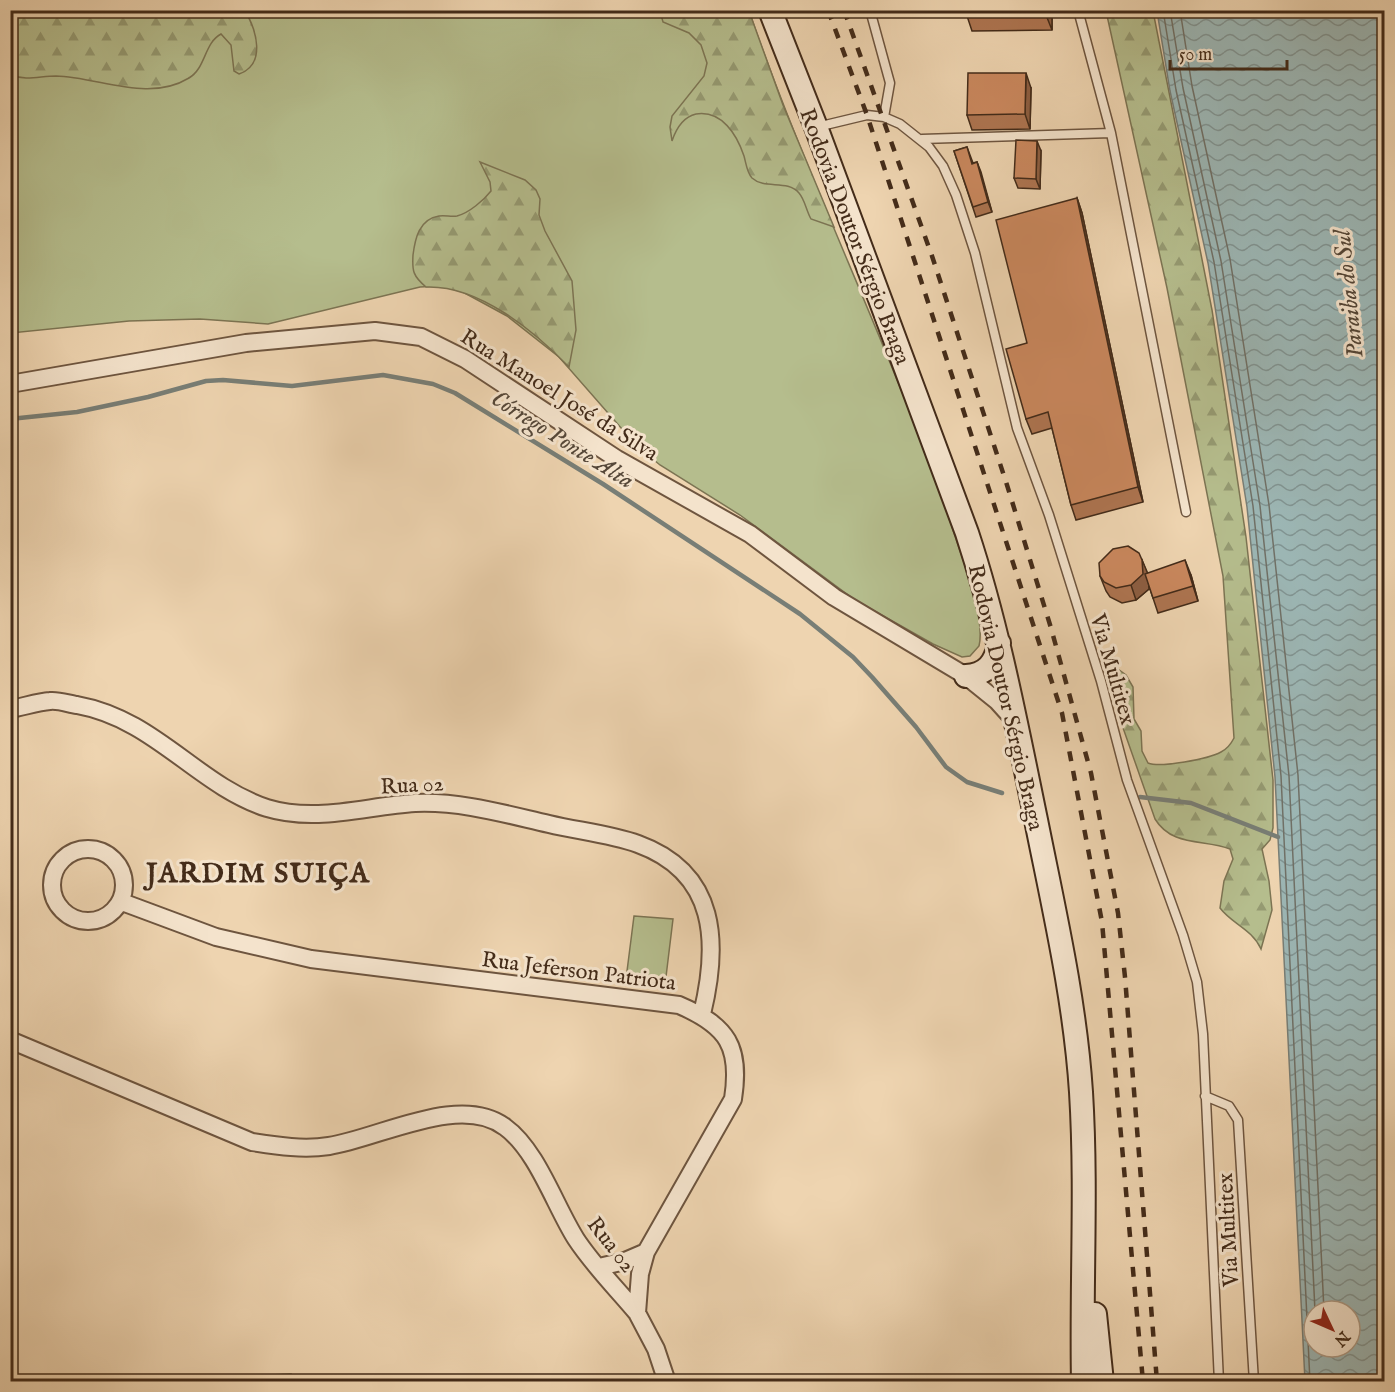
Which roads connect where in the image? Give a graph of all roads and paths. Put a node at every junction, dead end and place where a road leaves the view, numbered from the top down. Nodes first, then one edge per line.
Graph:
1 (770, 10) edge
2 (870, 10) edge
3 (1078, 10) edge
4 (884, 117) junction
5 (816, 127) junction
6 (1111, 133) junction
7 (922, 139) junction
8 (10, 384) edge
9 (1186, 512) dead end
10 (999, 644) junction
11 (966, 676) junction
12 (10, 709) edge
13 (1016, 722) junction
14 (122, 902) junction
15 (702, 1014) junction
16 (10, 1040) edge
17 (1205, 1096) junction
18 (1085, 1235) junction
19 (646, 1252) junction
20 (599, 1267) junction
21 (637, 1313) junction
22 (667, 1382) edge
23 (1083, 1382) edge
24 (1102, 1382) edge
25 (1219, 1382) edge
26 (1254, 1382) edge

1 - 5 main road, Rodovia Doutor Sérgio Braga
2 - 4 lane
3 - 6 lane
4 - 5 lane
4 - 7 lane
5 - 10 main road, Rodovia Doutor Sérgio Braga
6 - 7 lane
6 - 9 lane
7 - 17 lane, Via Multitex
8 - 11 street, Rua Manoel José da Silva
10 - 11 main road
10 - 13 main road, Rodovia Doutor Sérgio Braga
11 - 13 street, Rua Manoel José da Silva
12 - 15 street, Rua 02
13 - 18 main road, Rodovia Doutor Sérgio Braga
14 - 14 street
14 - 15 street, Rua Jeferson Patriota
15 - 19 street, Rua Jeferson Patriota
16 - 20 street, Rua 02
17 - 25 lane, Via Multitex
17 - 26 lane, Via Multitex
18 - 23 main road, Rodovia Doutor Sérgio Braga
18 - 24 main road
19 - 20 street
19 - 21 street, Rua Jeferson Patriota
20 - 21 street, Rua 02
21 - 22 street

